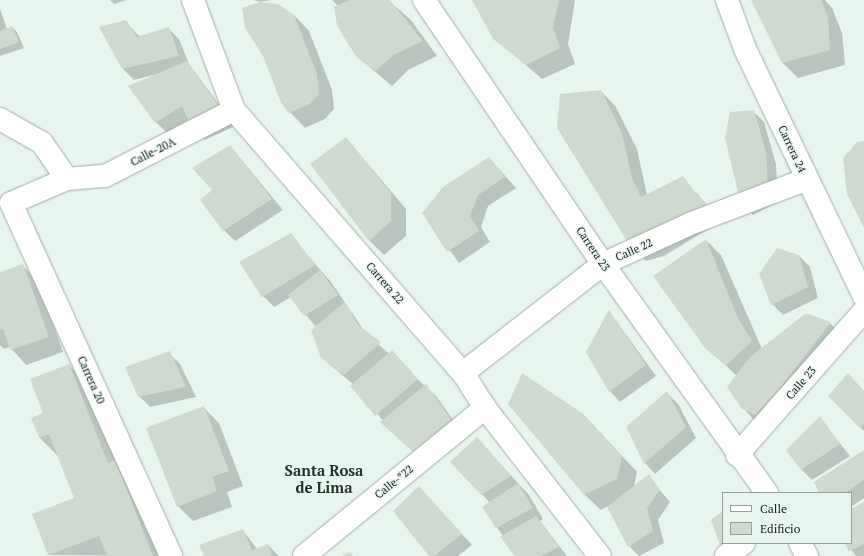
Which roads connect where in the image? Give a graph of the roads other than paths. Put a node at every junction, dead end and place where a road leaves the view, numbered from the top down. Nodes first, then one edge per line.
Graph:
1 (193, 0) edge
2 (727, 0) edge
3 (430, 3) edge
4 (234, 110) junction
5 (0, 119) edge
6 (67, 179) junction
7 (807, 179) junction
8 (6, 201) edge
9 (603, 264) junction
10 (864, 296) edge
11 (864, 311) edge
12 (463, 372) junction
13 (484, 408) junction
14 (737, 455) junction
15 (767, 492) edge
16 (743, 544) edge
17 (801, 544) edge
18 (171, 556) edge
19 (304, 556) edge
20 (600, 556) edge
21 (726, 556) edge
22 (807, 556) edge

1 - 4 street, Carrera 22
2 - 7 street, Carrera 24
3 - 9 street, Carrera 23
4 - 6 street, Calle-20A
4 - 12 street, Carrera 22
5 - 6 street
6 - 8 street, Calle-20A
7 - 9 street, Calle 22
7 - 10 street, Carrera 24
8 - 18 street, Carrera 20
9 - 12 street, Calle 22
9 - 14 street, Carrera 23
11 - 14 street, Calle 23
12 - 13 street, Carrera 22
13 - 19 street, Calle-*22
13 - 20 street, Carrera 22
14 - 15 street, Carrera 23
16 - 21 street
17 - 22 street

